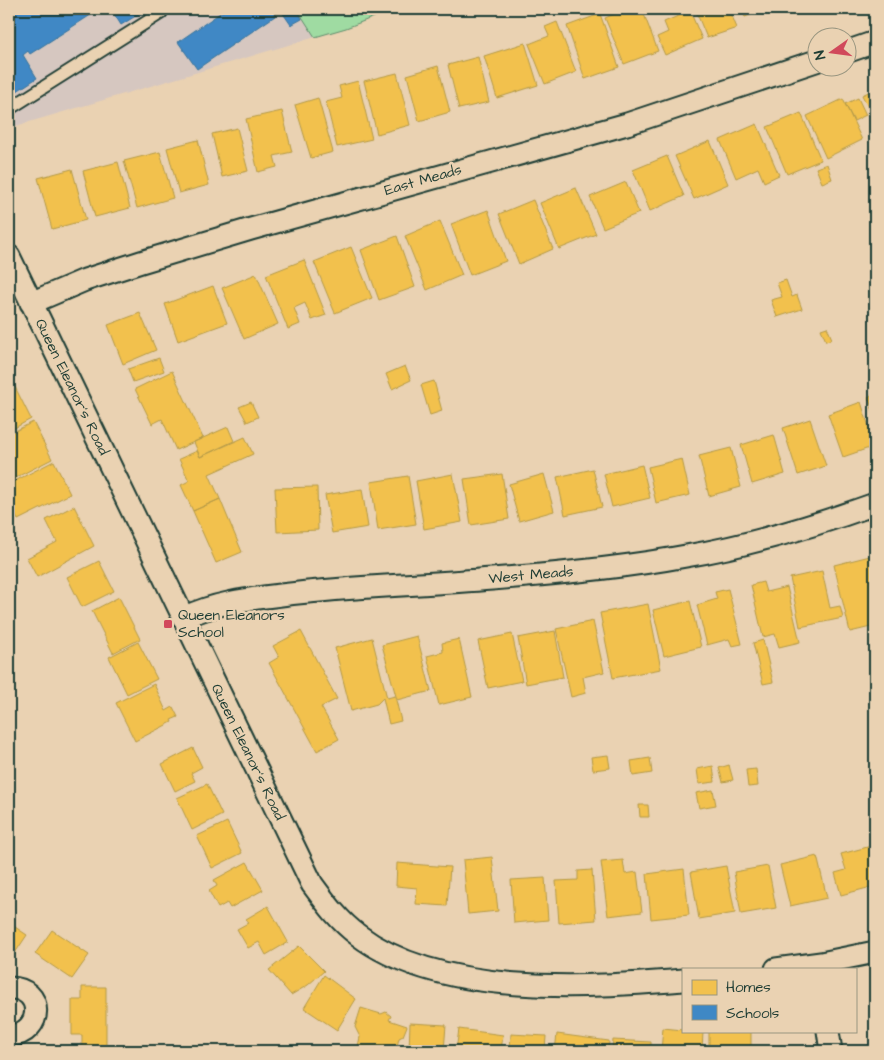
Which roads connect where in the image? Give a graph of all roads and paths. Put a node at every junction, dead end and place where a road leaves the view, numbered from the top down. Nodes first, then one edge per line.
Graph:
1 (161, 13) dead end
2 (875, 42) edge
3 (856, 49) edge
4 (806, 65) edge
5 (9, 109) edge
6 (9, 256) edge
7 (31, 303) junction
8 (875, 504) edge
9 (183, 618) junction
10 (875, 952) edge
11 (821, 966) edge
12 (791, 968) edge
13 (682, 980) edge
14 (9, 988) edge
15 (828, 1032) edge
16 (9, 1036) edge
17 (831, 1051) edge

1 - 5 lane
2 - 3 street
4 - 7 street, East Meads
6 - 7 street, Queen Eleanor's Road
7 - 9 street, Queen Eleanor's Road
8 - 9 street, West Meads
9 - 13 street, Queen Eleanor's Road
10 - 11 street
11 - 12 street
14 - 16 street
15 - 17 street

